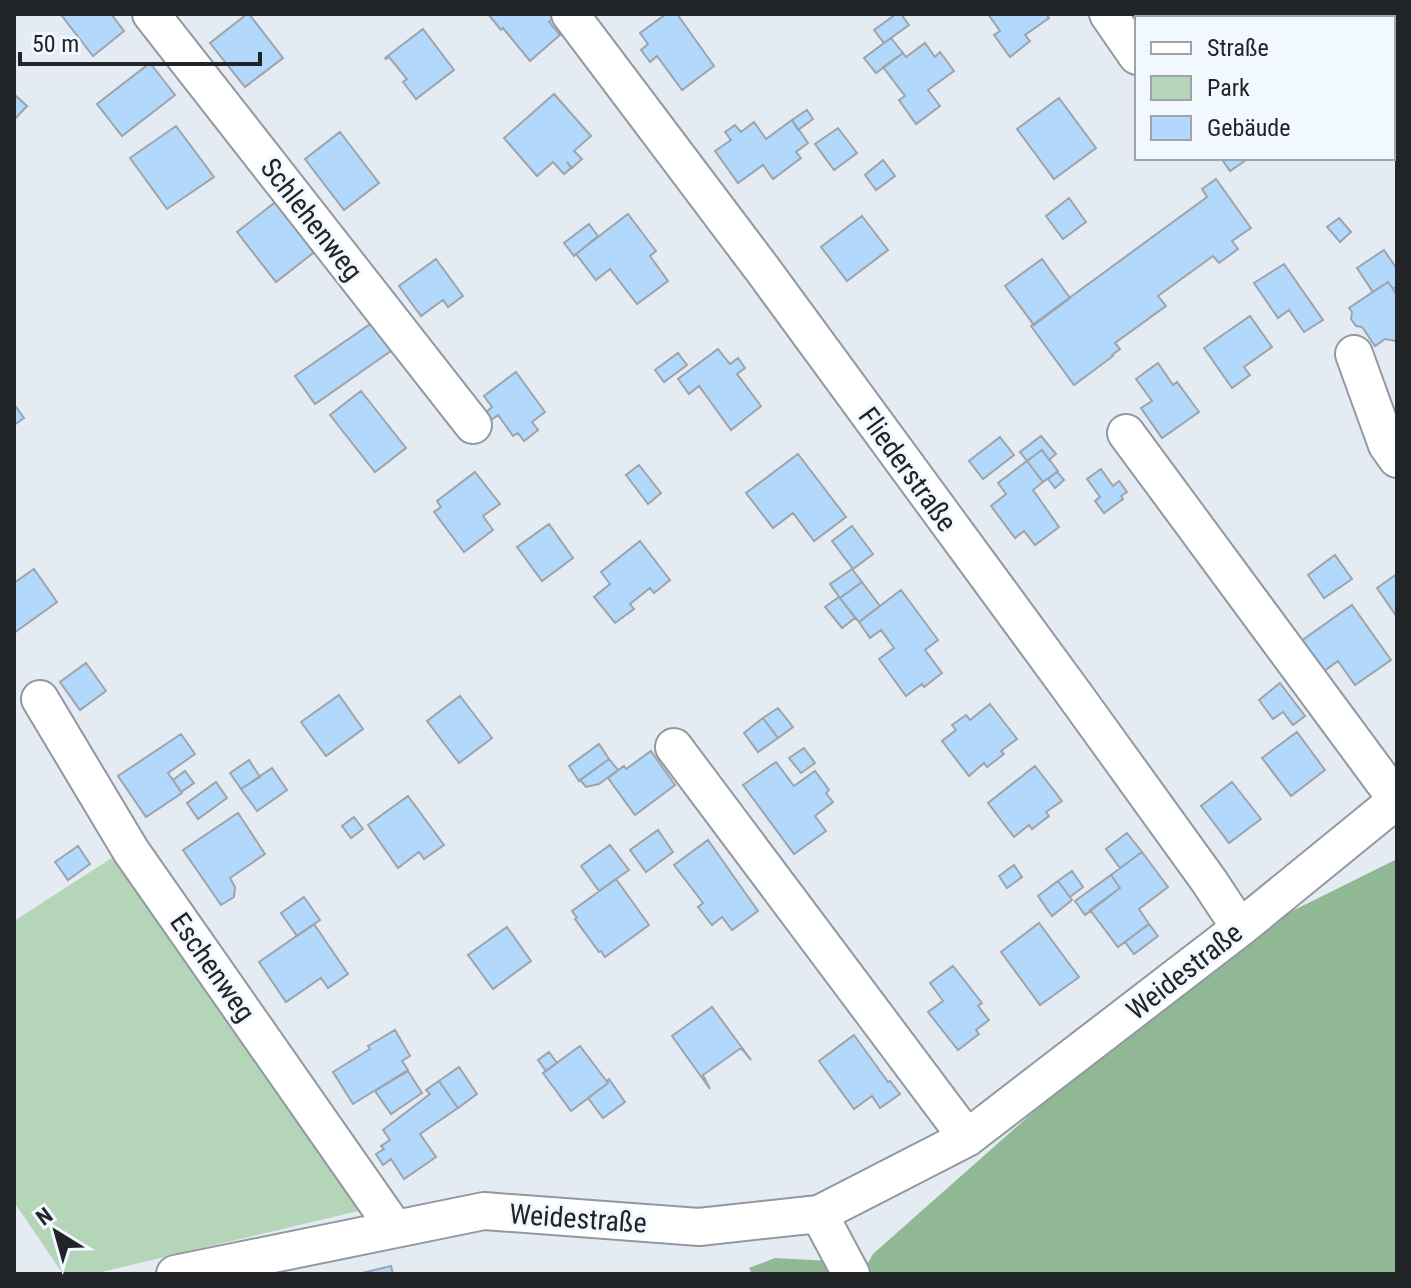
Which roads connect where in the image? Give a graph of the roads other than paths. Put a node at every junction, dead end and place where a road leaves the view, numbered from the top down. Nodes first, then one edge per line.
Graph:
1 (151, 14) edge
2 (570, 14) edge
3 (1108, 14) edge
4 (1135, 53) edge
5 (1354, 354) dead end
6 (473, 425) dead end
7 (1126, 433) dead end
8 (1397, 459) edge
9 (40, 699) dead end
10 (674, 747) dead end
11 (1397, 800) edge
12 (1240, 928) junction
13 (967, 1138) junction
14 (819, 1214) junction
15 (395, 1229) junction
16 (175, 1274) edge
17 (851, 1274) edge

1 - 6 street, Schlehenweg
2 - 12 street, Fliederstraße
3 - 4 street
5 - 8 street
7 - 11 street
9 - 15 street, Eschenweg
10 - 13 street
11 - 12 street, Weidestraße
12 - 13 street, Weidestraße
13 - 14 street, Weidestraße
14 - 15 street, Weidestraße
14 - 17 street
15 - 16 street, Weidestraße

